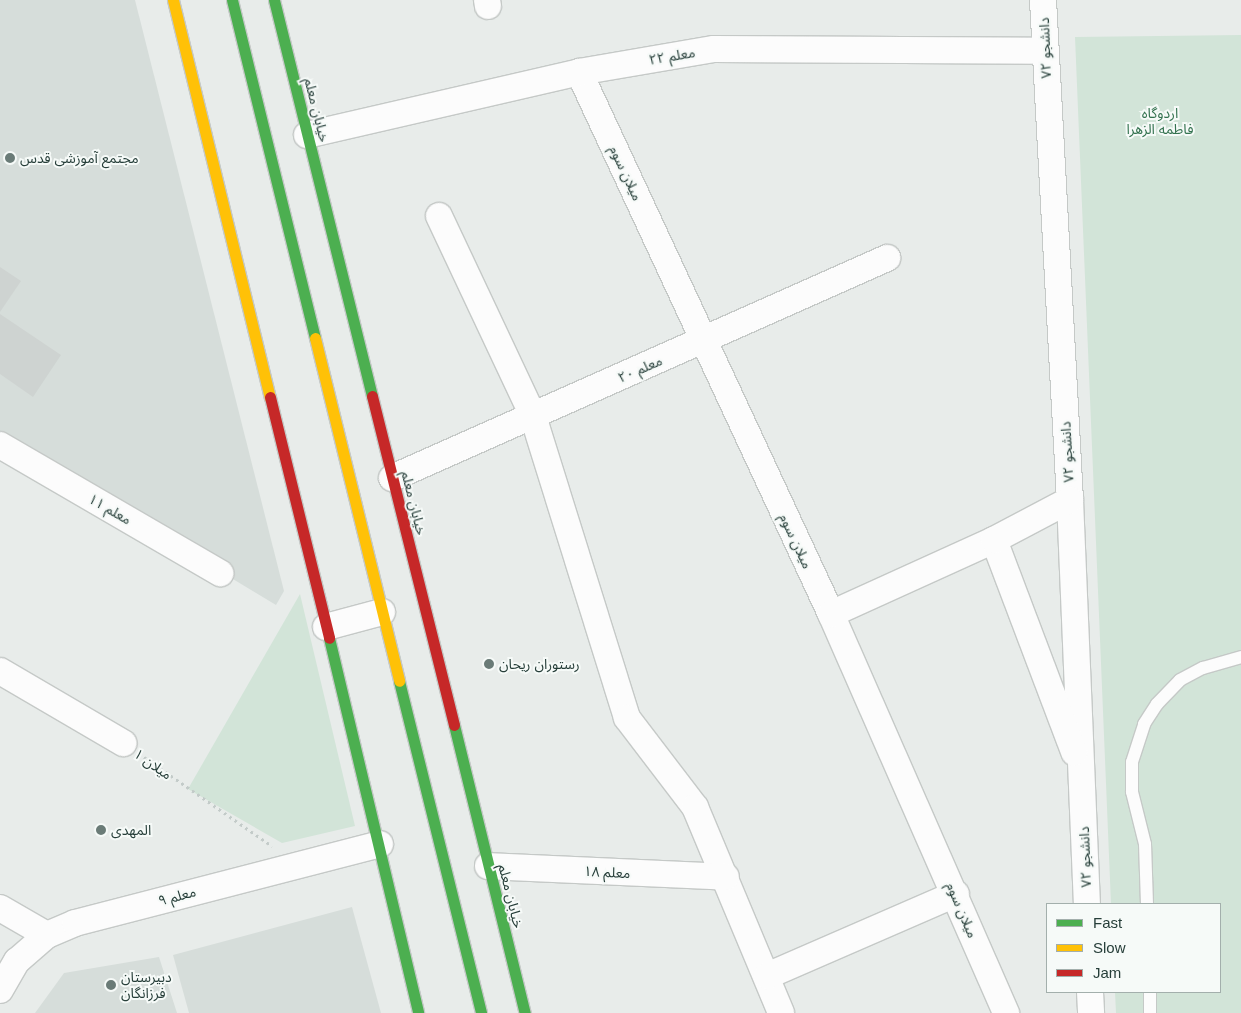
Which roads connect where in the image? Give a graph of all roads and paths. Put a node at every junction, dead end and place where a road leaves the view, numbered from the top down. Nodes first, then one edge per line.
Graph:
1 (173, 0) edge
2 (232, 0) edge
3 (274, 0) edge
4 (1043, 0) edge
5 (1044, 51) junction
6 (579, 72) junction
7 (307, 135) junction
8 (439, 216) dead end
9 (887, 258) dead end
10 (355, 327) junction
11 (315, 337) junction
12 (703, 341) junction
13 (533, 416) junction
14 (2, 449) edge
15 (392, 478) junction
16 (1070, 500) junction
17 (994, 540) junction
18 (220, 573) dead end
19 (382, 612) junction
20 (831, 614) junction
21 (326, 627) junction
22 (1241, 657) edge
23 (0, 671) edge
24 (123, 743) joint
25 (1082, 773) junction
26 (380, 844) junction
27 (300, 865) junction
28 (488, 866) junction
29 (726, 877) junction
30 (956, 894) junction
31 (1087, 903) edge
32 (1147, 903) edge
33 (0, 908) edge
34 (47, 935) junction
35 (768, 976) junction
36 (0, 990) edge
37 (1090, 993) edge
38 (1150, 993) edge
39 (418, 1013) edge
40 (481, 1013) edge
41 (525, 1013) edge
42 (780, 1013) edge
43 (1006, 1013) edge
44 (1091, 1013) edge
45 (1150, 1013) edge

1 - 21 main road
2 - 11 main road
3 - 7 main road, خیابان معلم
4 - 5 street, دانشجو ۷۲
5 - 6 street, معلم ۲۲
5 - 16 street, دانشجو ۷۲
6 - 7 street, معلم ۲۲
6 - 12 street, میلان سوم
7 - 10 main road, خیابان معلم
8 - 13 street
9 - 12 street, معلم ۲۰
10 - 11 main road
10 - 15 main road, خیابان معلم
11 - 19 main road
12 - 13 street, معلم ۲۰
12 - 20 street, میلان سوم
13 - 15 street, معلم ۲۰
13 - 29 street
14 - 18 street, معلم ۱۱
15 - 28 main road, خیابان معلم
16 - 17 street
16 - 25 street, دانشجو ۷۲
17 - 20 street
17 - 25 street
19 - 21 street
19 - 40 main road
20 - 30 street, میلان سوم
21 - 26 main road
22 - 32 lane
23 - 24 street, میلان ۱
24 - 27 path, میلان ۱
25 - 31 street, دانشجو ۷۲
26 - 27 street, معلم ۹
26 - 39 main road
27 - 34 street, معلم ۹
28 - 29 street, معلم ۱۸
28 - 41 main road, خیابان معلم
29 - 35 street
30 - 35 street
30 - 43 street, میلان سوم
33 - 34 street
34 - 36 street, معلم ۹
35 - 42 street
37 - 44 street
38 - 45 lane

